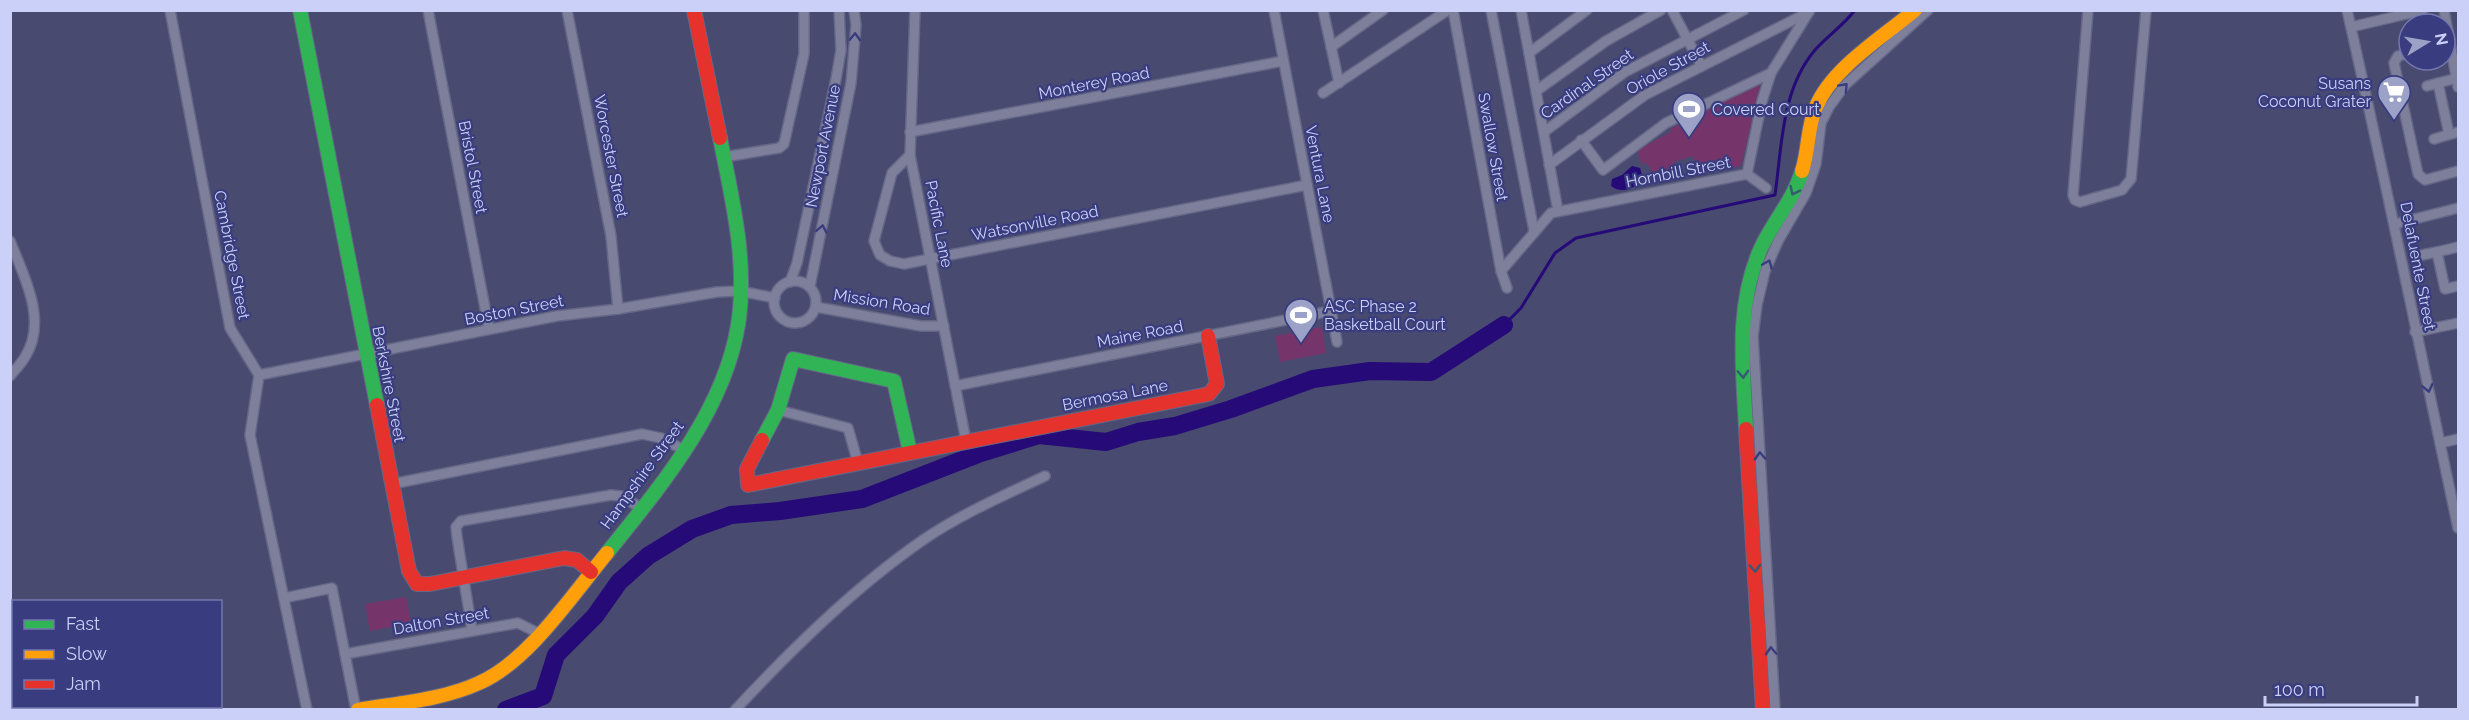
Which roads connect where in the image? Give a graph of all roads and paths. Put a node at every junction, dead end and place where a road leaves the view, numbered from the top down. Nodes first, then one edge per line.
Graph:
1 (170, 10) edge
2 (300, 10) edge
3 (428, 10) edge
4 (567, 10) edge
5 (694, 10) edge
6 (804, 10) edge
7 (839, 10) edge
8 (854, 10) edge
9 (915, 10) edge
10 (1274, 10) edge
11 (1323, 10) edge
12 (1383, 10) edge
13 (1451, 10) edge
14 (1491, 10) edge
15 (1521, 10) edge
16 (1587, 10) edge
17 (1661, 10) edge
18 (1672, 10) edge
19 (1744, 10) edge
20 (1915, 10) edge
21 (1928, 10) edge
22 (2088, 10) edge
23 (2146, 10) edge
24 (2347, 10) edge
25 (2422, 10) edge
26 (1810, 11) edge
27 (2405, 12) edge
28 (2397, 13) edge
29 (2351, 27) junction
30 (1688, 39) junction
31 (1331, 47) junction
32 (1529, 53) junction
33 (2397, 57) edge
34 (1283, 61) junction
35 (1701, 65) junction
36 (1771, 73) junction
37 (1339, 83) junction
38 (2438, 83) junction
39 (2458, 83) edge
40 (2427, 86) dead end
41 (1536, 91) junction
42 (1323, 93) dead end
43 (910, 132) junction
44 (1544, 132) junction
45 (2454, 133) edge
46 (2434, 139) dead end
47 (1581, 140) junction
48 (910, 155) junction
49 (724, 157) junction
50 (1549, 165) junction
51 (2458, 171) edge
52 (1747, 174) junction
53 (1307, 185) junction
54 (1766, 188) dead end
55 (2458, 208) edge
56 (1558, 211) junction
57 (2395, 224) junction
58 (1534, 231) junction
59 (10, 241) edge
60 (2458, 247) edge
61 (2437, 252) junction
62 (2422, 255) dead end
63 (931, 258) junction
64 (1501, 271) junction
65 (790, 282) junction
66 (810, 286) junction
67 (2458, 286) edge
68 (1507, 288) dead end
69 (740, 291) junction
70 (775, 298) junction
71 (816, 307) junction
72 (618, 309) junction
73 (1331, 311) junction
74 (2458, 323) edge
75 (944, 326) junction
76 (489, 329) junction
77 (2415, 332) junction
78 (1208, 336) junction
79 (1337, 342) dead end
80 (367, 354) junction
81 (259, 375) junction
82 (10, 376) edge
83 (955, 386) junction
84 (778, 410) junction
85 (2458, 439) edge
86 (966, 441) junction
87 (2440, 443) junction
88 (684, 450) junction
89 (910, 452) junction
90 (858, 463) junction
91 (1045, 476) dead end
92 (392, 484) junction
93 (641, 508) junction
94 (2458, 528) edge
95 (591, 572) junction
96 (464, 577) junction
97 (284, 598) junction
98 (472, 630) junction
99 (540, 634) junction
100 (345, 654) junction
101 (307, 710) edge
102 (357, 710) edge
103 (735, 710) edge
104 (1763, 710) edge
105 (1774, 710) edge

1 - 81 street, Cambridge Street
2 - 80 street, Berkshire Street
3 - 76 street, Bristol Street
4 - 72 street, Worcester Street
5 - 49 street, Hampshire Street
6 - 49 street
7 - 65 street, Newport Avenue
66 -> 8 street, Newport Avenue
9 - 43 street, Pacific Lane
10 - 34 street, Ventura Lane
11 - 31 street
12 - 31 street
13 - 37 street
13 - 64 street, Swallow Street
14 - 58 street
15 - 32 street
16 - 32 street
17 - 41 street
18 - 30 street
19 - 30 street, Cardinal Street
20 -> 104 street
105 -> 21 street
22 - 23 street
24 - 29 street, Delafuente Street
25 - 27 street
26 - 35 street, Oriole Street
26 - 36 street, Hornbill Street
28 - 29 street
29 - 57 street, Delafuente Street
30 - 35 street
30 - 44 street, Cardinal Street
31 - 37 street
32 - 41 street
33 - 51 street
34 - 43 street, Monterey Road
34 - 53 street, Ventura Lane
35 - 47 street, Oriole Street
36 - 47 street
36 - 52 street, Hornbill Street
37 - 42 street
38 - 39 street
38 - 40 street
38 - 45 street
41 - 44 street
43 - 48 street, Pacific Lane
44 - 50 street
45 - 46 street
47 - 50 street, Oriole Street
48 - 63 street, Pacific Lane
48 - 63 street, Watsonville Road
49 - 69 street, Hampshire Street
50 - 56 street
52 - 54 street
52 - 56 street, Hornbill Street
53 - 63 street, Watsonville Road
53 - 73 street, Ventura Lane
55 - 57 street
56 - 58 street, Hornbill Street
57 - 77 street, Delafuente Street
58 - 64 street, Hornbill Street
59 - 82 street
60 - 61 street
61 - 62 street
61 - 67 street
63 - 75 street, Pacific Lane
64 - 68 street, Swallow Street
65 - 66 street
65 - 70 street
66 - 71 street
69 - 70 street, Boston Street
69 - 72 street, Boston Street
69 - 88 street, Hampshire Street
70 - 71 street
71 - 75 street, Mission Road
72 - 76 street, Boston Street
73 - 78 street, Maine Road
73 - 79 street, Ventura Lane
74 - 77 street
75 - 83 street, Pacific Lane
76 - 80 street, Boston Street
77 -> 87 street, Delafuente Street
78 - 83 street, Maine Road
78 - 86 street, Bermosa Lane
80 - 81 street, Boston Street
80 - 92 street, Berkshire Street
81 - 97 street
83 - 86 street, Pacific Lane
84 - 89 street
84 - 90 street
84 - 90 street, Bermosa Lane
85 - 87 street
86 - 89 street, Bermosa Lane
87 - 94 street, Delafuente Street
88 - 92 street
88 - 93 street, Hampshire Street
89 - 90 street, Bermosa Lane
91 - 103 street
92 - 96 street, Berkshire Street
93 - 95 street, Hampshire Street
93 - 96 street
95 - 96 street, Berkshire Street
95 - 99 street, Hampshire Street
96 - 98 street
97 - 100 street
97 - 101 street
98 - 99 street, Dalton Street
98 - 100 street, Dalton Street
99 - 102 street, Hampshire Street
100 - 102 street

